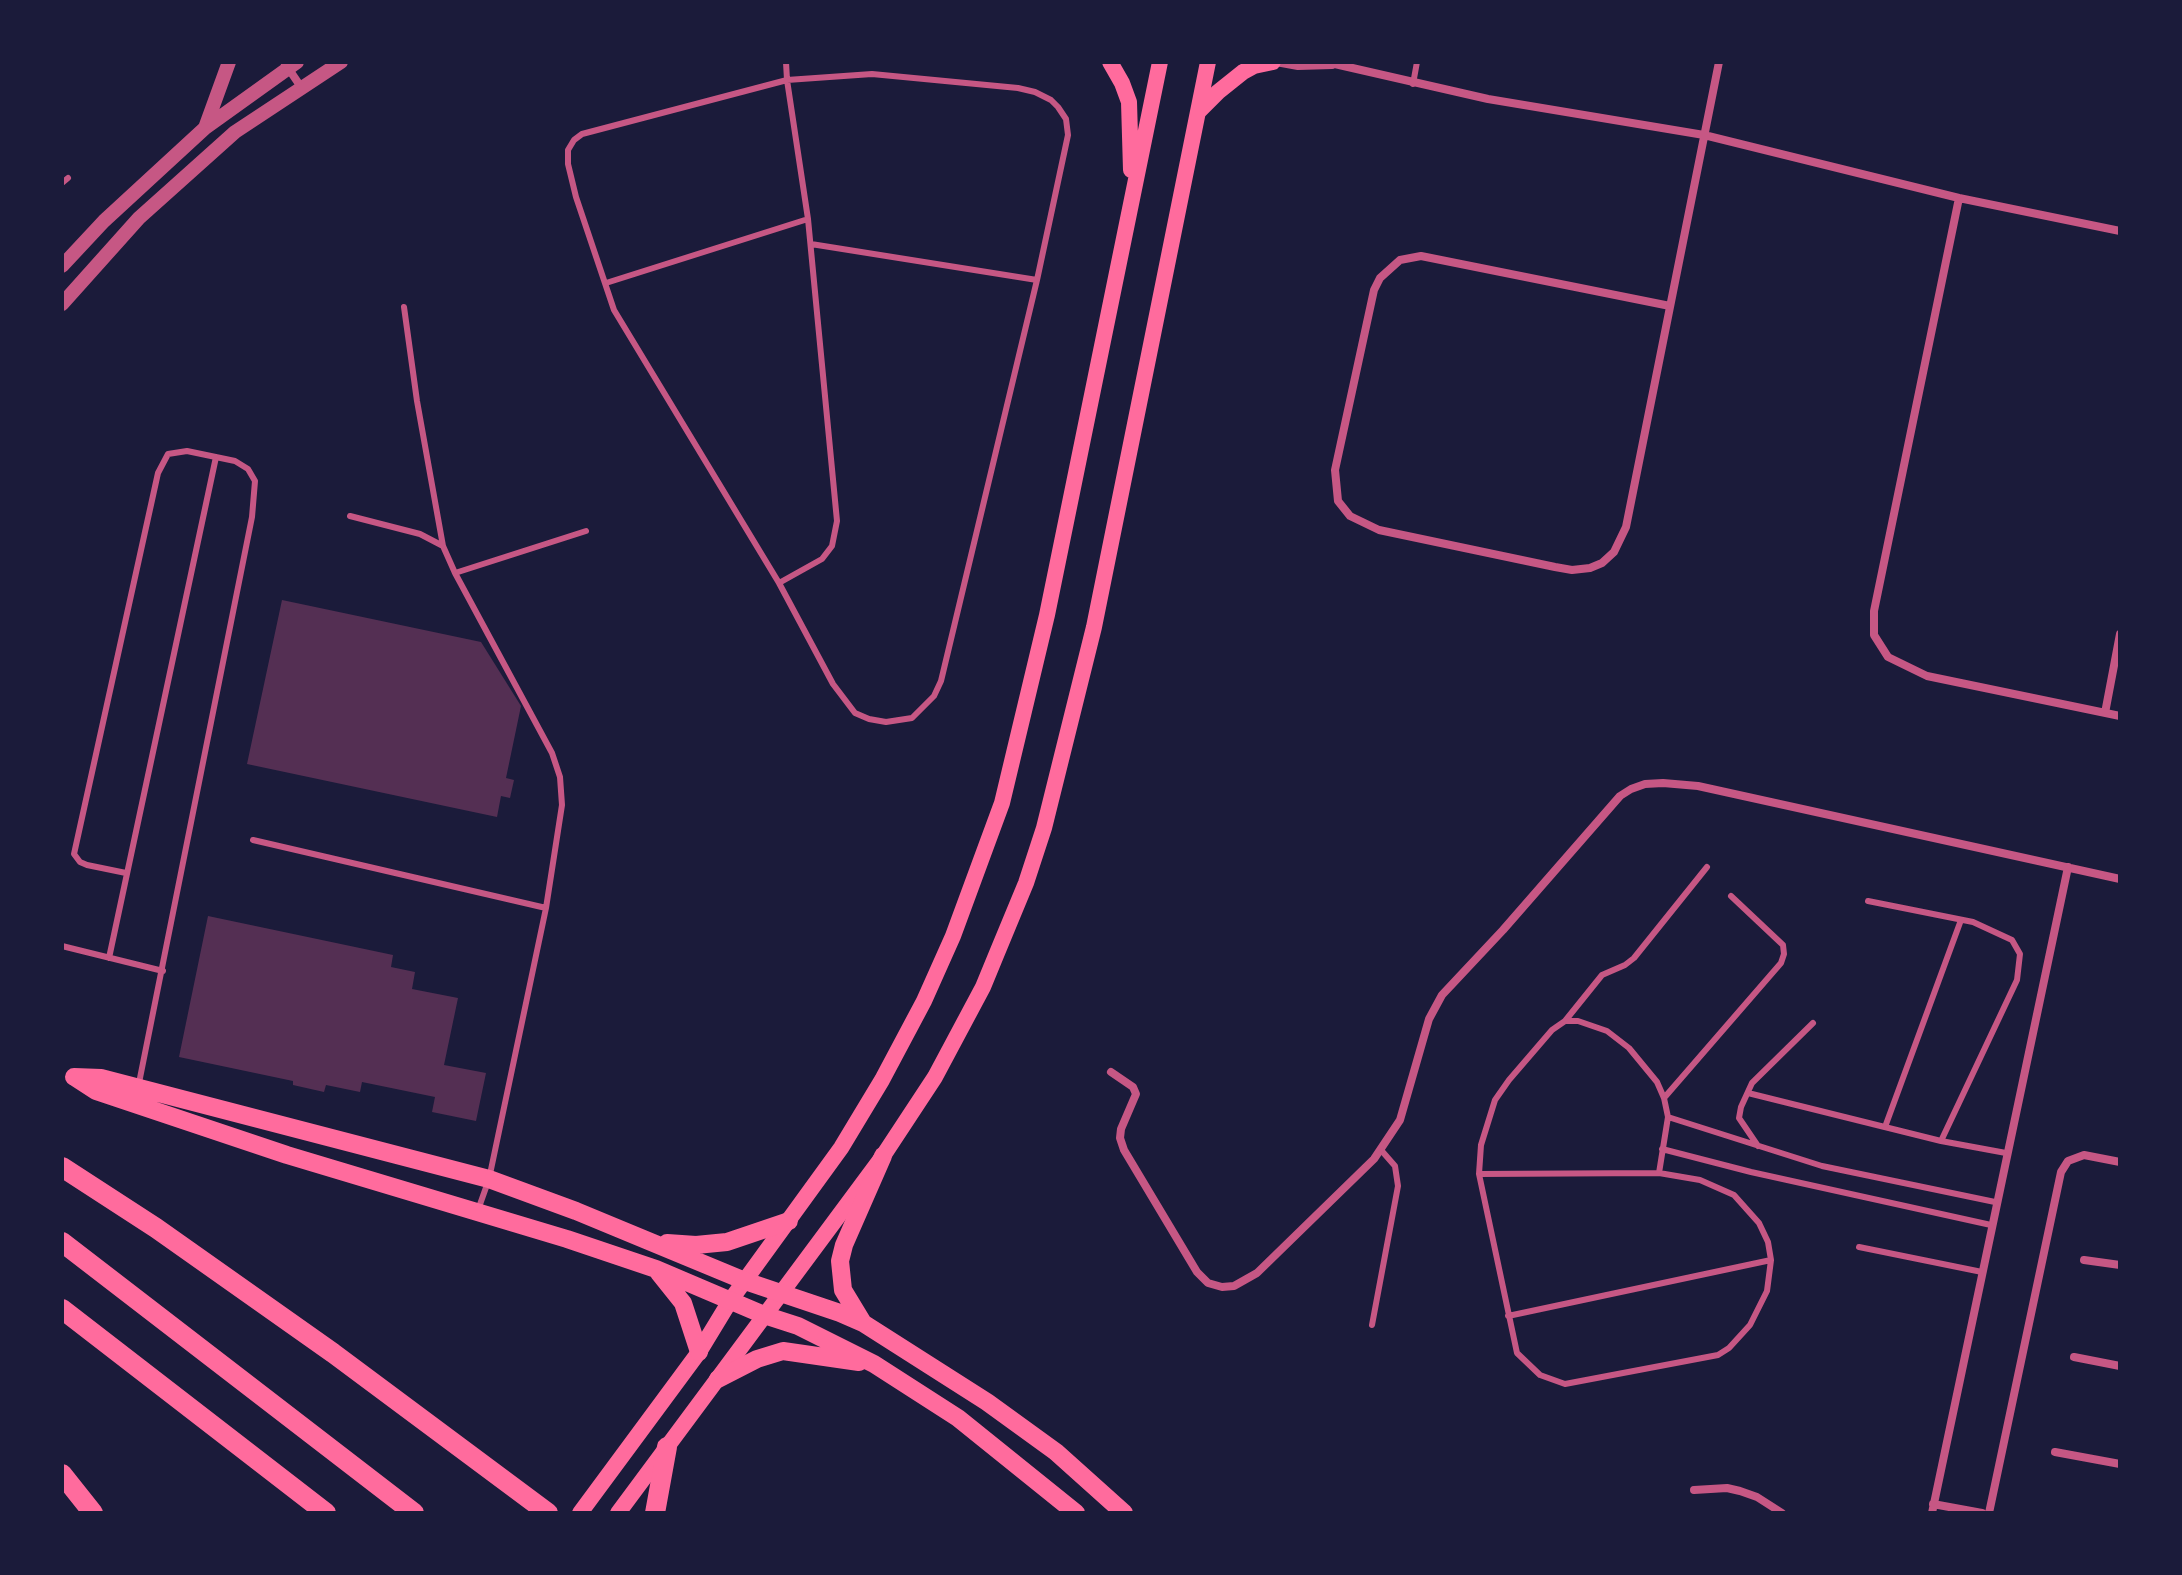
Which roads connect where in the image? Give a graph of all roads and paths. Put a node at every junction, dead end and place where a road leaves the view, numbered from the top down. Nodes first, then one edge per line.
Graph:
1 (229, 62) edge
2 (341, 62) edge
3 (786, 62) edge
4 (1110, 62) edge
5 (1160, 62) edge
6 (1208, 62) edge
7 (1275, 62) edge
8 (1417, 62) edge
9 (1719, 62) edge
10 (290, 64) edge
11 (1329, 64) edge
12 (787, 80) junction
13 (1413, 84) junction
14 (301, 87) junction
15 (1198, 112) junction
16 (205, 128) junction
17 (1704, 135) junction
18 (1959, 198) junction
19 (1131, 199) junction
20 (808, 219) junction
21 (2120, 231) edge
22 (811, 244) junction
23 (62, 266) edge
24 (1037, 280) junction
25 (606, 283) junction
26 (62, 304) edge
27 (1670, 306) junction
28 (404, 307) dead end
29 (216, 457) junction
30 (350, 516) dead end
31 (586, 531) dead end
32 (443, 546) junction
33 (455, 573) junction
34 (779, 583) junction
35 (2120, 634) edge
36 (2105, 713) junction
37 (2120, 716) edge
38 (253, 840) dead end
39 (1707, 867) dead end
40 (2068, 867) junction
41 (126, 873) junction
42 (2120, 879) edge
43 (1731, 896) dead end
44 (1868, 901) dead end
45 (546, 908) junction
46 (1961, 920) junction
47 (62, 946) edge
48 (109, 958) junction
49 (163, 971) junction
50 (1565, 1021) junction
51 (1813, 1023) dead end
52 (1111, 1072) dead end
53 (68, 1075) edge
54 (138, 1088) junction
55 (1748, 1093) junction
56 (1664, 1098) junction
57 (1668, 1117) junction
58 (1885, 1127) junction
59 (1941, 1141) junction
60 (1758, 1146) junction
61 (1662, 1149) junction
62 (1381, 1150) junction
63 (2006, 1153) junction
64 (883, 1156) junction
65 (2120, 1162) edge
66 (62, 1167) edge
67 (1659, 1173) junction
68 (1479, 1174) junction
69 (489, 1179) junction
70 (1995, 1202) junction
71 (476, 1214) junction
72 (789, 1221) junction
73 (1991, 1225) junction
74 (62, 1242) edge
75 (652, 1242) junction
76 (1859, 1247) dead end
77 (1771, 1260) junction
78 (2084, 1260) dead end
79 (2120, 1265) edge
80 (656, 1269) junction
81 (1982, 1272) junction
82 (745, 1281) junction
83 (779, 1293) junction
84 (730, 1301) junction
85 (62, 1309) edge
86 (764, 1315) junction
87 (1508, 1316) junction
88 (863, 1323) junction
89 (1372, 1325) dead end
90 (699, 1352) junction
91 (2074, 1357) dead end
92 (874, 1364) junction
93 (2120, 1366) edge
94 (718, 1379) junction
95 (667, 1447) junction
96 (2055, 1452) dead end
97 (2120, 1464) edge
98 (62, 1474) edge
99 (1694, 1490) dead end
100 (1932, 1509) edge
101 (93, 1513) edge
102 (326, 1513) edge
103 (414, 1513) edge
104 (548, 1513) edge
105 (580, 1513) edge
106 (618, 1513) edge
107 (655, 1513) edge
108 (1076, 1513) edge
109 (1124, 1513) edge
110 (1782, 1513) edge
111 (1982, 1513) edge
112 (1989, 1513) edge

1 - 16 street
2 - 14 street
3 - 12 lane
4 - 19 main road
5 - 19 main road
6 - 15 main road
7 - 11 street
7 - 15 main road
8 - 13 lane
9 - 17 street
10 - 14 street
10 - 16 street
11 - 13 street
12 - 20 lane
12 - 24 lane
12 - 25 lane
13 - 17 street
14 - 26 street
15 - 64 main road
16 - 23 street
17 - 18 street
17 - 27 street
18 - 21 street
18 - 36 street
19 - 72 main road
20 - 22 lane
20 - 25 lane
22 - 24 lane
22 - 34 lane
24 - 34 lane
25 - 34 lane
27 - 27 street
28 - 32 lane
29 - 41 lane
29 - 41 lane
29 - 49 lane
30 - 32 lane
31 - 33 lane
32 - 33 lane
33 - 45 lane
35 - 36 street
36 - 37 street
38 - 45 lane
39 - 50 lane
40 - 42 street
40 - 62 street
40 - 63 street
41 - 48 lane
43 - 56 lane
44 - 46 lane
45 - 69 lane
46 - 58 lane
46 - 59 lane
47 - 48 lane
48 - 49 lane
49 - 54 lane
50 - 56 lane
50 - 68 lane
51 - 55 lane
52 - 62 street
53 - 54 main road
53 - 71 main road
54 - 69 main road
55 - 58 lane
55 - 60 lane
56 - 57 lane
57 - 60 lane
57 - 61 lane
58 - 59 lane
59 - 63 lane
60 - 70 lane
61 - 67 lane
61 - 73 lane
62 - 89 lane
63 - 70 street
64 - 83 main road
64 - 88 main road
65 - 112 street
66 - 104 highway
67 - 68 lane
67 - 77 lane
68 - 87 lane
69 - 71 lane
69 - 75 main road
70 - 73 street
71 - 80 main road
72 - 75 main road
72 - 82 main road
73 - 81 street
74 - 103 highway
75 - 82 main road
76 - 81 lane
77 - 87 lane
77 - 87 lane
78 - 79 street
80 - 84 main road
80 - 90 main road
81 - 100 street
82 - 83 main road
82 - 84 main road
83 - 86 main road
83 - 88 main road
84 - 86 main road
84 - 90 main road
85 - 102 highway
86 - 92 main road
86 - 94 main road
88 - 109 main road
90 - 105 main road
91 - 93 street
92 - 94 main road
92 - 108 main road
94 - 95 main road
95 - 106 main road
95 - 107 highway
96 - 97 street
98 - 101 highway
99 - 110 street
100 - 111 street

